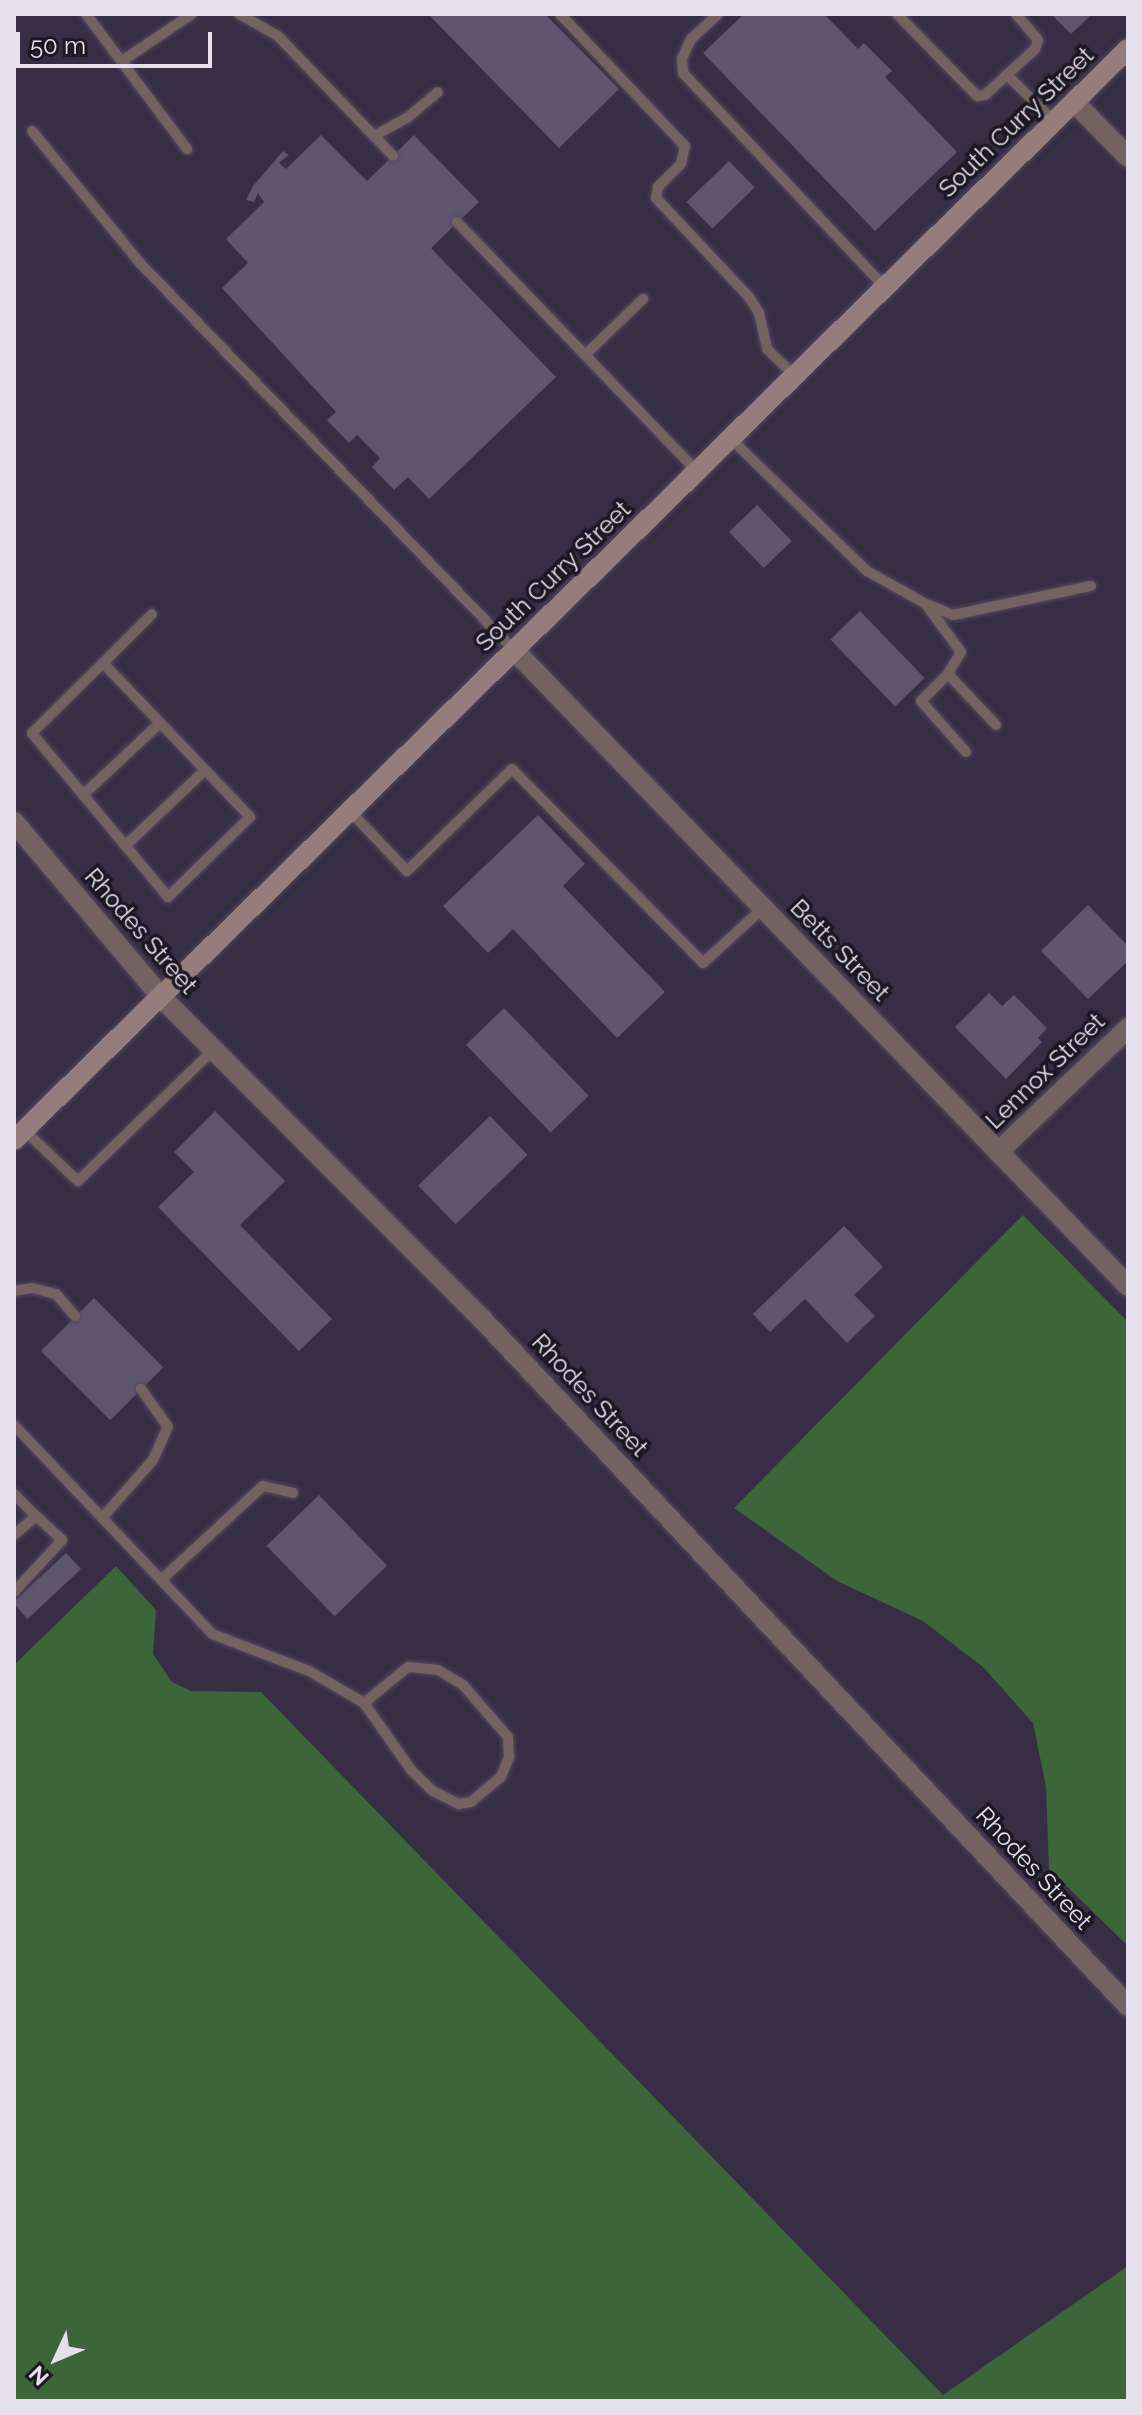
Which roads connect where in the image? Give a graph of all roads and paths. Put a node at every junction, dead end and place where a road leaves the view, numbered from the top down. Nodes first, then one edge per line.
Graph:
1 (86, 14) edge
2 (192, 14) edge
3 (239, 14) edge
4 (560, 14) edge
5 (718, 14) edge
6 (897, 14) edge
7 (1016, 14) edge
8 (1128, 49) edge
9 (122, 61) junction
10 (1007, 75) junction
11 (438, 92) dead end
12 (1074, 102) junction
13 (1054, 121) junction
14 (32, 131) dead end
15 (374, 136) junction
16 (187, 149) dead end
17 (393, 156) dead end
18 (1128, 157) edge
19 (457, 222) dead end
20 (884, 286) junction
21 (643, 299) dead end
22 (585, 355) junction
23 (793, 374) junction
24 (730, 438) junction
25 (697, 471) junction
26 (1091, 586) dead end
27 (926, 604) junction
28 (152, 614) dead end
29 (514, 650) junction
30 (103, 663) junction
31 (948, 674) junction
32 (160, 723) junction
33 (996, 725) dead end
34 (966, 752) dead end
35 (205, 770) junction
36 (83, 795) junction
37 (350, 811) junction
38 (14, 822) edge
39 (125, 846) junction
40 (763, 908) junction
41 (162, 998) junction
42 (1128, 1028) edge
43 (213, 1050) junction
44 (19, 1135) edge
45 (998, 1152) junction
46 (1128, 1286) edge
47 (14, 1291) edge
48 (75, 1316) dead end
49 (141, 1389) dead end
50 (14, 1425) edge
51 (293, 1493) dead end
52 (14, 1494) edge
53 (36, 1516) junction
54 (102, 1518) junction
55 (14, 1535) edge
56 (161, 1580) junction
57 (14, 1592) edge
58 (364, 1703) junction
59 (1128, 2006) edge

1 - 9 lane
2 - 9 lane
3 - 15 lane
4 - 23 lane
5 - 20 lane
6 - 10 lane
7 - 10 lane
8 - 12 street, South Curry Street
9 - 16 lane
10 - 13 lane
11 - 15 lane
12 - 13 street, South Curry Street
12 - 18 street
13 - 20 street, South Curry Street
14 - 29 lane
15 - 17 lane
19 - 22 lane
20 - 23 street, South Curry Street
21 - 22 lane
22 - 25 lane
23 - 24 street, South Curry Street
24 - 25 street, South Curry Street
24 - 27 lane
25 - 29 street, South Curry Street
26 - 27 lane
27 - 31 lane
28 - 30 lane
29 - 37 street, South Curry Street
29 - 40 street, Betts Street
30 - 32 lane
30 - 36 lane
31 - 33 lane
31 - 34 lane
32 - 35 lane
32 - 36 lane
35 - 39 lane
35 - 39 lane
36 - 39 lane
37 - 40 lane
37 - 41 street, South Curry Street
38 - 41 street, Rhodes Street
40 - 45 street, Betts Street
41 - 43 street, Rhodes Street
41 - 44 street, South Curry Street
42 - 45 street, Lennox Street
43 - 44 lane
43 - 59 street, Rhodes Street
45 - 46 street, Betts Street
47 - 48 lane
49 - 54 lane
50 - 54 lane
51 - 56 lane
52 - 53 lane
53 - 55 lane
53 - 57 lane
54 - 56 lane
56 - 58 lane
58 - 58 lane

